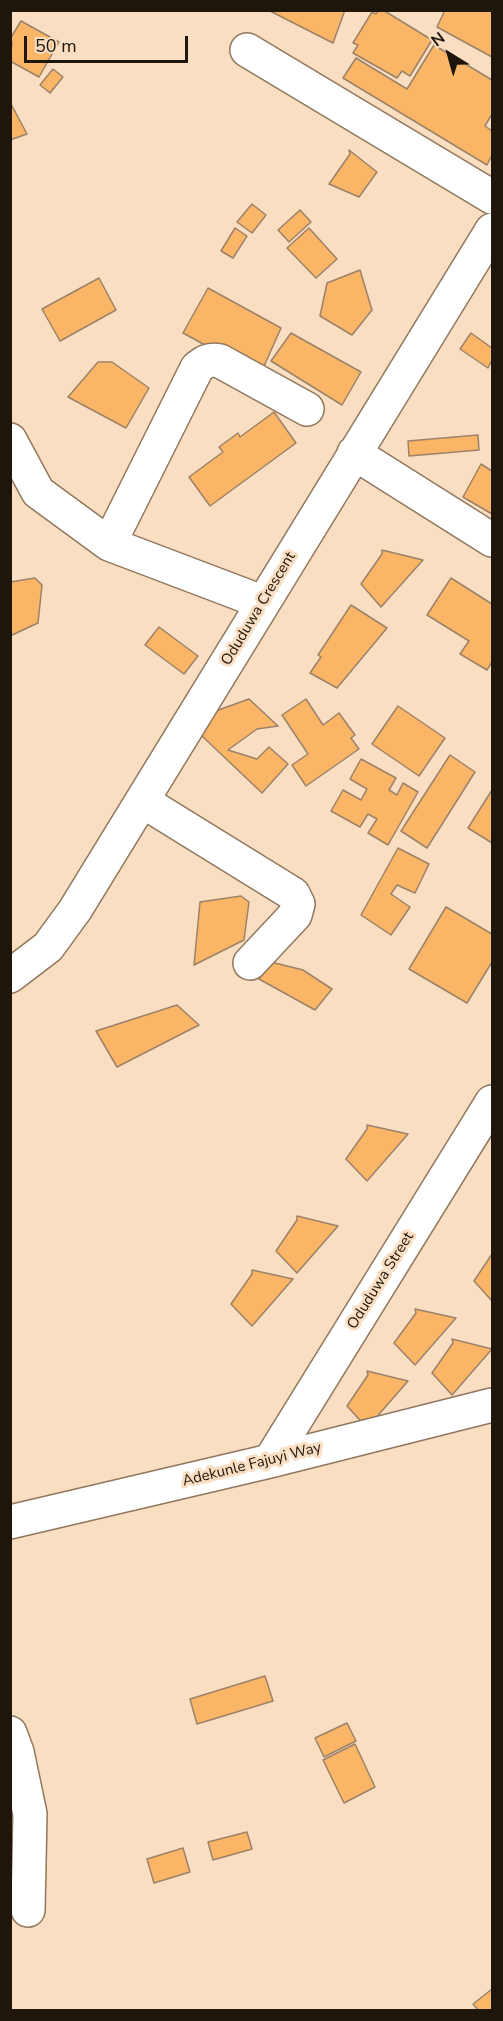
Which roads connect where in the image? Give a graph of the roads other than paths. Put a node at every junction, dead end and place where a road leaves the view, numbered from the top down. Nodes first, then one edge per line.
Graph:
1 (247, 50) dead end
2 (492, 197) edge
3 (492, 230) edge
4 (308, 409) dead end
5 (10, 440) edge
6 (354, 453) junction
7 (24, 496) edge
8 (492, 540) edge
9 (109, 544) junction
10 (262, 602) junction
11 (143, 799) junction
12 (250, 963) dead end
13 (10, 976) edge
14 (492, 1102) edge
15 (492, 1405) edge
16 (270, 1461) junction
17 (10, 1522) edge
18 (10, 1733) edge
19 (28, 1910) dead end

1 - 2 street
3 - 6 street, Oduduwa Crescent
4 - 9 street
5 - 7 street
6 - 8 street
6 - 10 street, Oduduwa Crescent
7 - 9 street
9 - 10 street
10 - 11 street, Oduduwa Crescent
11 - 12 street
11 - 13 street, Oduduwa Crescent
14 - 16 street, Oduduwa Street
15 - 16 street, Adekunle Fajuyi Way
16 - 17 street, Adekunle Fajuyi Way
18 - 19 street

